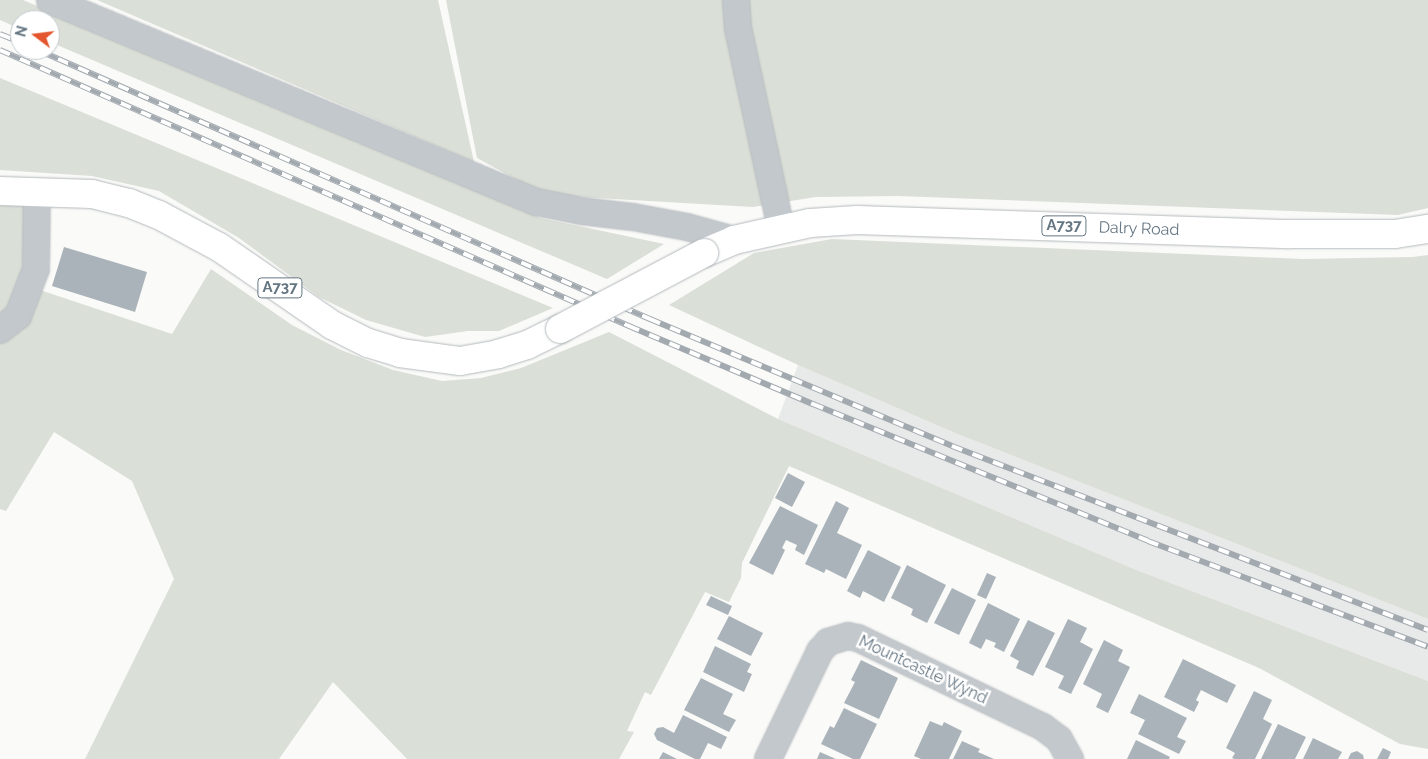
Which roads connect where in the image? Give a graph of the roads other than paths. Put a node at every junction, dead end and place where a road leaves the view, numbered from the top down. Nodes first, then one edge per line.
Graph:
1 (50, 0) edge
2 (736, 0) edge
3 (0, 191) edge
4 (37, 192) junction
5 (781, 229) junction
6 (1428, 229) edge
7 (734, 240) junction
8 (0, 330) edge
9 (768, 759) edge
10 (1070, 759) edge

1 - 7 street
2 - 5 street
3 - 4 highway, A737
4 - 7 highway, Dalry Road / A737, bridge
4 - 8 street
5 - 6 highway, Dalry Road / A737
5 - 7 highway, Dalry Road / A737
9 - 10 street, Mountcastle Wynd

